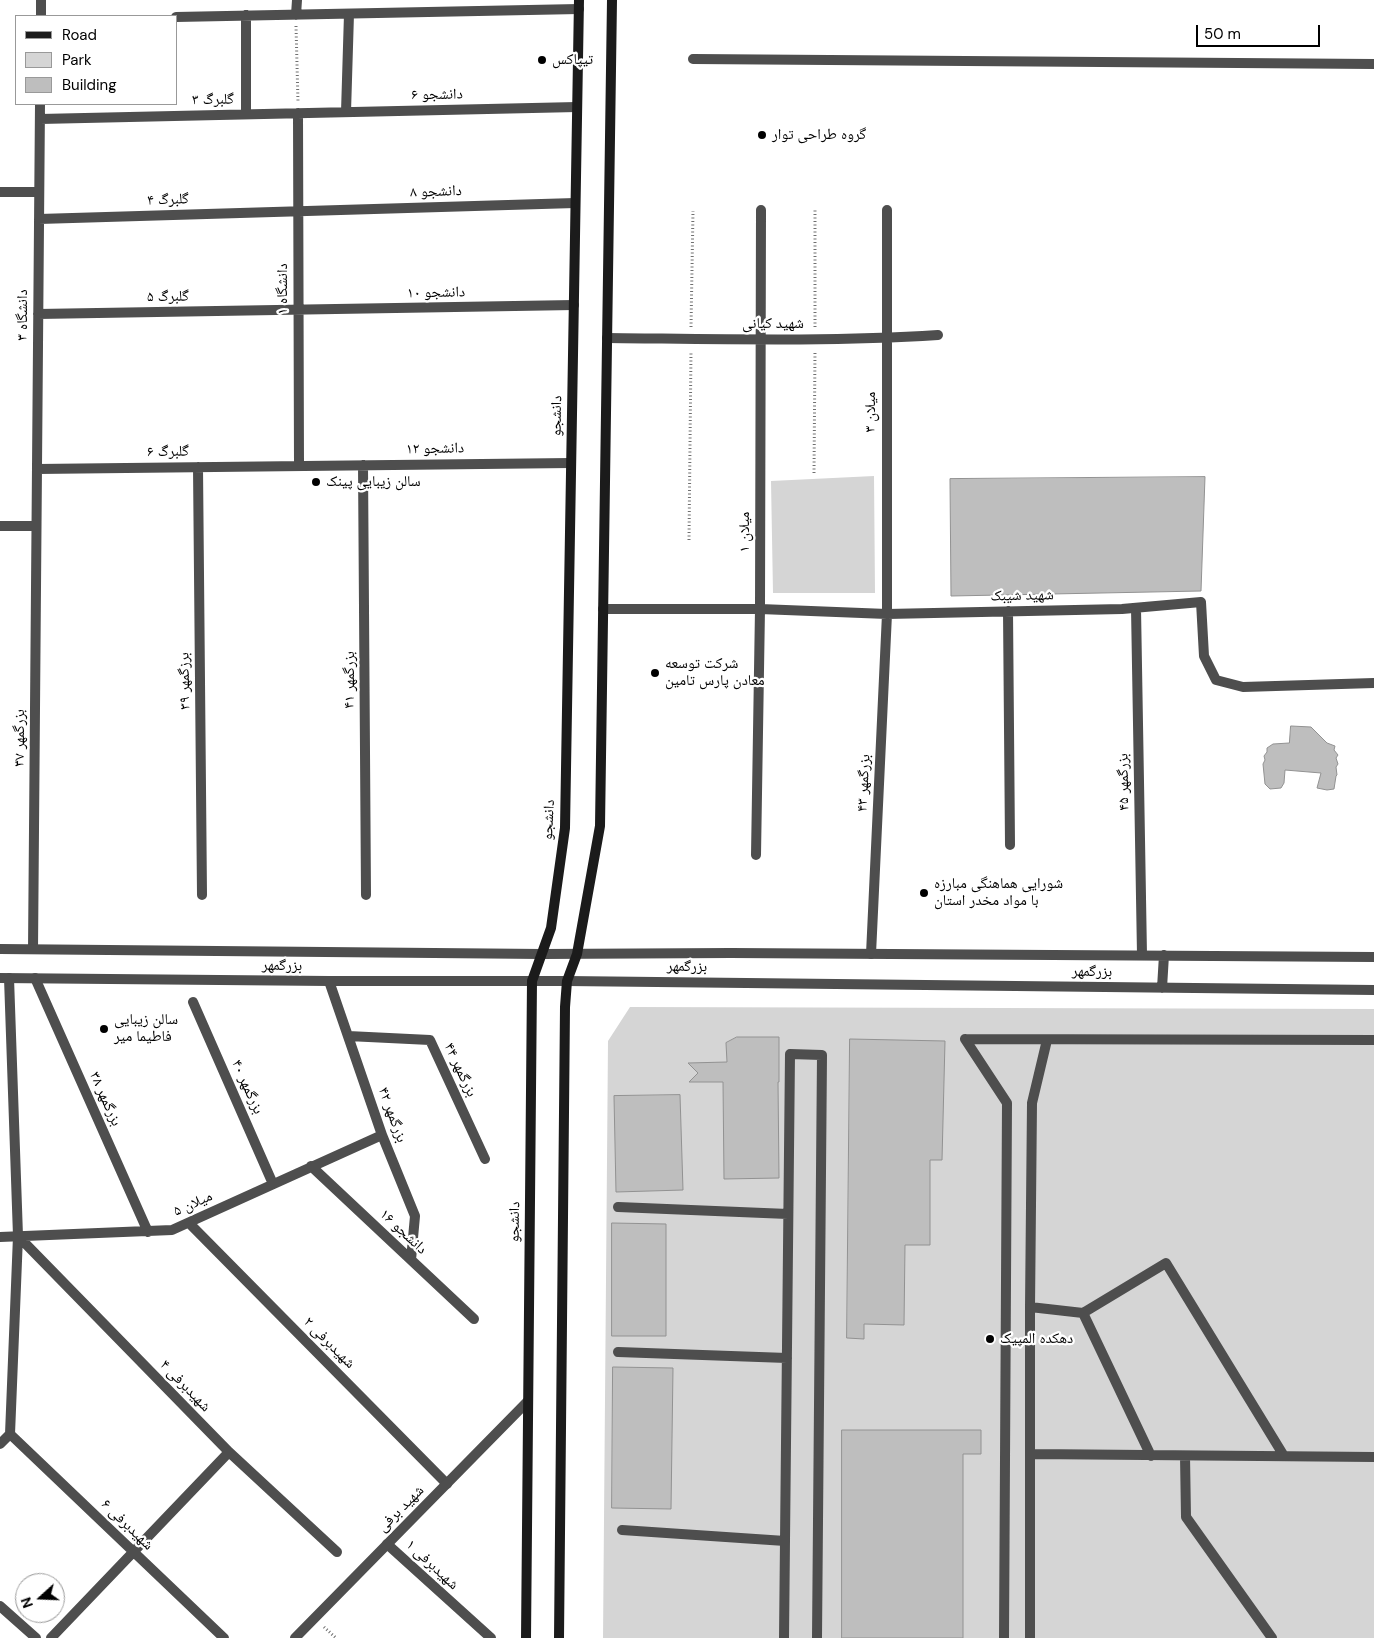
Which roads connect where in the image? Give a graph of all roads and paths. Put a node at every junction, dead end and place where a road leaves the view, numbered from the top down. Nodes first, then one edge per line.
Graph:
1 (41, 0) edge
2 (297, 0) edge
3 (612, 0) edge
4 (579, 5) edge
5 (349, 14) junction
6 (40, 15) edge
7 (296, 15) junction
8 (246, 16) junction
9 (178, 17) edge
10 (693, 59) dead end
11 (1374, 64) edge
12 (40, 105) edge
13 (577, 107) junction
14 (346, 112) junction
15 (298, 113) junction
16 (246, 114) junction
17 (40, 119) junction
18 (0, 192) edge
19 (39, 192) junction
20 (576, 203) junction
21 (693, 210) dead end
22 (761, 210) dead end
23 (886, 210) dead end
24 (298, 211) junction
25 (39, 219) junction
26 (574, 305) junction
27 (298, 310) junction
28 (38, 314) junction
29 (938, 334) dead end
30 (607, 338) junction
31 (691, 338) junction
32 (886, 338) junction
33 (762, 339) junction
34 (571, 463) junction
35 (363, 465) junction
36 (299, 466) junction
37 (198, 467) junction
38 (37, 468) junction
39 (0, 526) edge
40 (36, 526) junction
41 (688, 540) dead end
42 (1136, 608) junction
43 (603, 609) junction
44 (760, 609) junction
45 (1008, 610) junction
46 (887, 614) junction
47 (1374, 683) edge
48 (1010, 845) dead end
49 (756, 855) dead end
50 (366, 895) dead end
51 (202, 896) dead end
52 (0, 949) edge
53 (33, 949) junction
54 (542, 954) junction
55 (576, 954) junction
56 (871, 954) junction
57 (1142, 955) junction
58 (1164, 955) junction
59 (1374, 957) edge
60 (5, 978) edge
61 (35, 978) junction
62 (330, 981) junction
63 (532, 981) junction
64 (567, 981) junction
65 (1162, 988) junction
66 (1374, 990) edge
67 (193, 1002) dead end
68 (348, 1036) junction
69 (1047, 1040) junction
70 (1374, 1040) edge
71 (382, 1135) junction
72 (485, 1159) dead end
73 (311, 1166) junction
74 (274, 1184) junction
75 (618, 1207) dead end
76 (788, 1214) junction
77 (189, 1224) junction
78 (148, 1232) junction
79 (18, 1236) junction
80 (0, 1237) edge
81 (411, 1260) junction
82 (1030, 1307) junction
83 (1083, 1313) junction
84 (474, 1320) dead end
85 (618, 1352) dead end
86 (787, 1358) junction
87 (528, 1401) junction
88 (0, 1406) edge
89 (10, 1415) junction
90 (10, 1434) junction
91 (0, 1444) edge
92 (229, 1452) junction
93 (1031, 1454) junction
94 (1151, 1456) junction
95 (1185, 1456) junction
96 (1284, 1456) junction
97 (1374, 1457) edge
98 (447, 1484) junction
99 (622, 1530) dead end
100 (785, 1541) junction
101 (387, 1544) junction
102 (133, 1552) junction
103 (337, 1552) dead end
104 (0, 1606) edge
105 (36, 1638) edge
106 (51, 1638) edge
107 (224, 1638) edge
108 (294, 1638) edge
109 (491, 1638) edge
110 (526, 1638) edge
111 (560, 1638) edge
112 (784, 1638) edge
113 (817, 1638) edge
114 (1004, 1638) edge
115 (1030, 1638) edge
116 (1272, 1638) edge

1 - 6 street
2 - 7 street
3 - 30 main road
4 - 5 street
4 - 13 main road, دانشجو
5 - 7 street
5 - 14 street
7 - 8 street
7 - 15 path
8 - 9 street
8 - 16 street
10 - 11 street
12 - 17 street, دانشگاه ۳
13 - 14 street, دانشجو ۶
13 - 20 main road, دانشجو
14 - 15 street, دانشجو ۶
15 - 16 street, گلبرگ ۳
15 - 24 street, دانشگاه ۱
16 - 17 street, گلبرگ ۳
17 - 19 street, دانشگاه ۳
18 - 19 street
19 - 25 street, دانشگاه ۳
20 - 24 street, دانشجو ۸
20 - 26 main road, دانشجو
21 - 31 path
22 - 33 street, میلان ۱
23 - 32 street, میلان ۳
24 - 25 street, گلبرگ ۴
24 - 27 street, دانشگاه ۱
25 - 28 street, دانشگاه ۳
26 - 27 street, دانشجو ۱۰
26 - 34 main road, دانشجو
27 - 28 street, گلبرگ ۵
27 - 36 street, دانشگاه ۱
28 - 38 street, دانشگاه ۳
29 - 32 street, شهید کیانی
30 - 31 street, شهید کیانی
30 - 43 main road
31 - 33 street, شهید کیانی
31 - 41 path
32 - 33 street, شهید کیانی
32 - 46 street, میلان ۳
33 - 44 street, میلان ۱
34 - 35 street, دانشجو ۱۲
34 - 54 main road, دانشجو
35 - 36 street, دانشجو ۱۲
35 - 50 street, بزرگمهر ۴۱
36 - 37 street, گلبرگ ۶
37 - 38 street, گلبرگ ۶
37 - 51 street, برزگمهر ۳۹
38 - 40 street, دانشگاه ۳
39 - 40 street
40 - 53 street, بزرگمهر ۳۷
42 - 45 street, شهید شیبک
42 - 47 street, شهید شیبک
42 - 57 street, بزرگمهر ۴۵
43 - 44 street, شهید شیبک
43 - 55 main road
44 - 46 street, شهید شیبک
44 - 49 street, میلان ۱
45 - 46 street, شهید شیبک
45 - 48 street
46 - 56 street, بزرگمهر ۴۳
52 - 53 street, بزرگمهر
53 - 54 street, بزرگمهر
54 - 55 street, بزرگمهر
54 - 63 main road, دانشجو
55 - 56 street, بزرگمهر
55 - 64 main road
56 - 57 street, بزرگمهر
57 - 58 street, بزرگمهر
58 - 59 street, بزرگمهر
58 - 65 street
60 - 61 street, بزرگمهر
60 - 79 street
61 - 62 street, بزرگمهر
61 - 78 street, بزرگمهر ۳۸
62 - 63 street, بزرگمهر
62 - 68 street, بزرگمهر ۴۲
63 - 64 street, بزرگمهر
63 - 87 main road, دانشجو
64 - 65 street, بزرگمهر
64 - 111 main road
65 - 66 street, بزرگمهر
67 - 74 street, بزرگمهر ۴۰
68 - 71 street, بزرگمهر ۴۲
68 - 72 street, بزرگمهر ۴۴
69 - 70 street
69 - 82 street
69 - 114 street
71 - 73 street, میلان ۵
71 - 81 street, بزرگمهر ۴۲
73 - 74 street, میلان ۵
73 - 81 street, دانشجو ۱۶
74 - 77 street, میلان ۵
75 - 76 street
76 - 86 street
76 - 113 street
77 - 78 street, میلان ۵
77 - 98 street, شهیدبرفی ۲
78 - 79 street, میلان ۵
79 - 80 street, میلان ۵
79 - 89 street
79 - 92 street, شهیدبرفی ۴
81 - 84 street, دانشجو ۱۶
82 - 83 street
82 - 93 street
83 - 94 street
83 - 96 street
85 - 86 street
86 - 100 street
87 - 98 street, شهید برفی
87 - 110 main road, دانشجو
88 - 89 street
89 - 90 street
90 - 91 street
90 - 102 street, شهیدبرفی ۶
92 - 102 street
92 - 103 street, شهیدبرفی ۴
93 - 94 street
93 - 115 street
94 - 95 street
95 - 96 street
95 - 116 street
96 - 97 street
98 - 101 street, شهید برفی
99 - 100 street
100 - 112 street
101 - 108 street, شهید برفی
101 - 109 street, شهیدبرفی ۱
102 - 106 street
102 - 107 street, شهیدبرفی ۶
104 - 105 street

